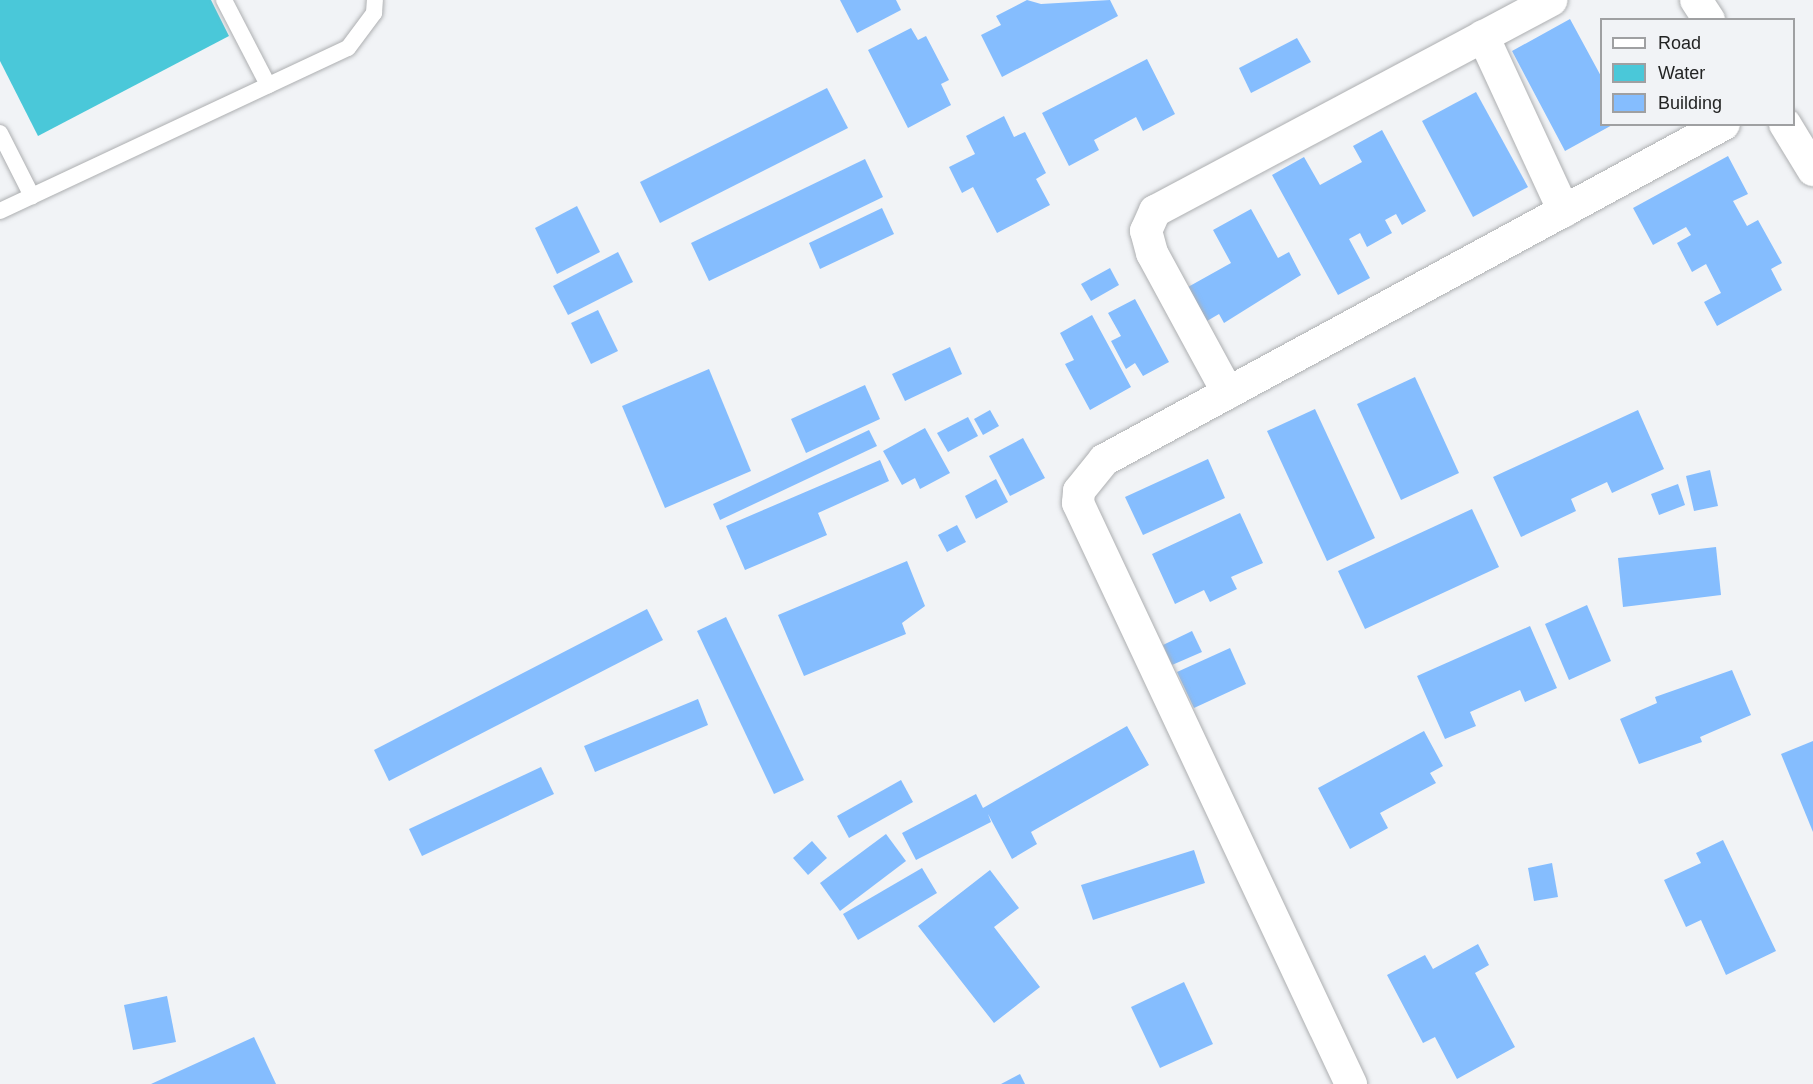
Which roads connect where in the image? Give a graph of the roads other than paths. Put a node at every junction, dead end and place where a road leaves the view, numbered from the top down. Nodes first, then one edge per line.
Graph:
1 (224, 0) edge
2 (375, 0) edge
3 (1551, 0) edge
4 (1696, 0) edge
5 (1709, 18) edge
6 (1483, 36) junction
7 (268, 86) junction
8 (1720, 126) edge
9 (1786, 126) edge
10 (0, 133) edge
11 (1813, 170) edge
12 (32, 196) junction
13 (0, 211) edge
14 (1564, 211) junction
15 (1228, 393) junction
16 (1352, 1084) edge

1 - 7 lane
2 - 7 lane
3 - 6 street
4 - 5 street
6 - 14 street
6 - 15 street
7 - 12 lane
8 - 14 street
9 - 11 street
10 - 12 lane
12 - 13 lane
14 - 15 street
15 - 16 street

